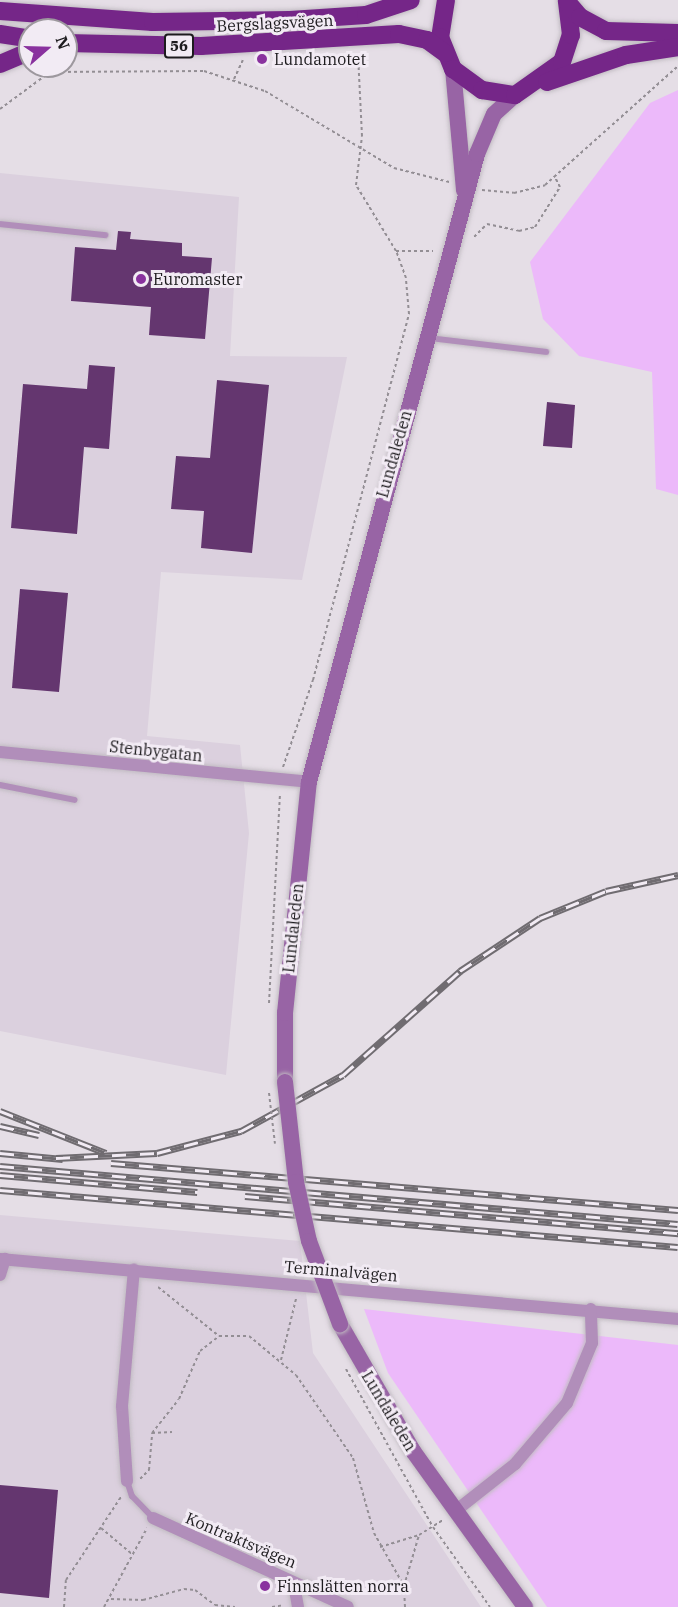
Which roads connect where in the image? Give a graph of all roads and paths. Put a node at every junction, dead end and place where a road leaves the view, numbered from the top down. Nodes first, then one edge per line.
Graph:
1 (411, 0) edge
2 (446, 0) edge
3 (567, 1) edge
4 (0, 12) edge
5 (678, 33) edge
6 (0, 34) edge
7 (18, 37) edge
8 (78, 43) edge
9 (678, 47) edge
10 (357, 52) dead end
11 (18, 56) edge
12 (243, 59) dead end
13 (449, 61) junction
14 (0, 64) edge
15 (678, 66) edge
16 (234, 79) junction
17 (534, 86) junction
18 (515, 95) junction
19 (0, 109) edge
20 (360, 150) junction
21 (554, 177) junction
22 (455, 183) dead end
23 (482, 190) dead end
24 (465, 207) junction
25 (0, 224) edge
26 (105, 235) dead end
27 (474, 237) dead end
28 (396, 251) junction
29 (434, 251) dead end
30 (429, 338) junction
31 (546, 352) dead end
32 (0, 752) edge
33 (281, 780) junction
34 (309, 782) junction
35 (0, 785) edge
36 (75, 800) dead end
37 (269, 1005) dead end
38 (2, 1259) edge
39 (134, 1270) junction
40 (0, 1275) edge
41 (300, 1284) junction
42 (591, 1309) junction
43 (678, 1319) edge
44 (219, 1336) junction
45 (341, 1357) dead end
46 (281, 1360) junction
47 (172, 1432) dead end
48 (152, 1433) junction
49 (128, 1484) junction
50 (458, 1509) junction
51 (153, 1518) junction
52 (433, 1527) junction
53 (101, 1528) junction
54 (419, 1535) junction
55 (380, 1547) junction
56 (133, 1555) junction
57 (306, 1586) junction
58 (404, 1586) junction
59 (111, 1599) junction
60 (64, 1607) edge
61 (104, 1607) edge
62 (235, 1607) edge
63 (298, 1607) edge
64 (348, 1607) edge
65 (405, 1607) edge
66 (490, 1607) edge
67 (525, 1607) edge

1 - 4 highway, Bergslagsvägen / 56
2 - 13 highway
3 - 5 highway
3 - 17 highway
6 - 7 highway
8 - 13 highway, Bergslagsvägen / 56
9 - 17 highway
10 - 20 path
11 - 14 highway
12 - 16 path
13 - 18 highway, 56
13 - 24 main road, Lundaleden
15 - 21 path
16 - 19 path
16 - 20 path
17 - 18 highway
18 - 24 main road, Lundaleden
20 - 22 path
20 - 28 path
21 - 23 path
21 - 27 path
24 - 30 main road, Lundaleden
25 - 26 lane
28 - 29 path
28 - 33 path
30 - 31 lane
30 - 34 main road, Lundaleden
32 - 33 street, Stenbygatan
33 - 34 street, Stenbygatan
33 - 37 path
34 - 50 main road, Lundaleden, bridge
35 - 36 lane
38 - 39 street, Terminalvägen
38 - 40 street
39 - 41 street, Terminalvägen
39 - 44 path
39 - 49 street
41 - 42 street, Terminalvägen
41 - 46 path
42 - 43 street, Terminalvägen
42 - 50 street
44 - 46 path
44 - 48 path
45 - 52 path
46 - 55 path
47 - 48 path
48 - 49 path
49 - 51 lane
49 - 53 path
50 - 52 path
50 - 67 main road, Lundaleden
51 - 56 path
51 - 57 street, Kontraktsvägen
52 - 54 path
52 - 66 path
53 - 56 path
53 - 60 path
54 - 55 path
54 - 58 path
55 - 58 path
56 - 59 path
57 - 63 street
57 - 64 street, Kontraktsvägen
58 - 65 path
59 - 61 path
59 - 62 path

